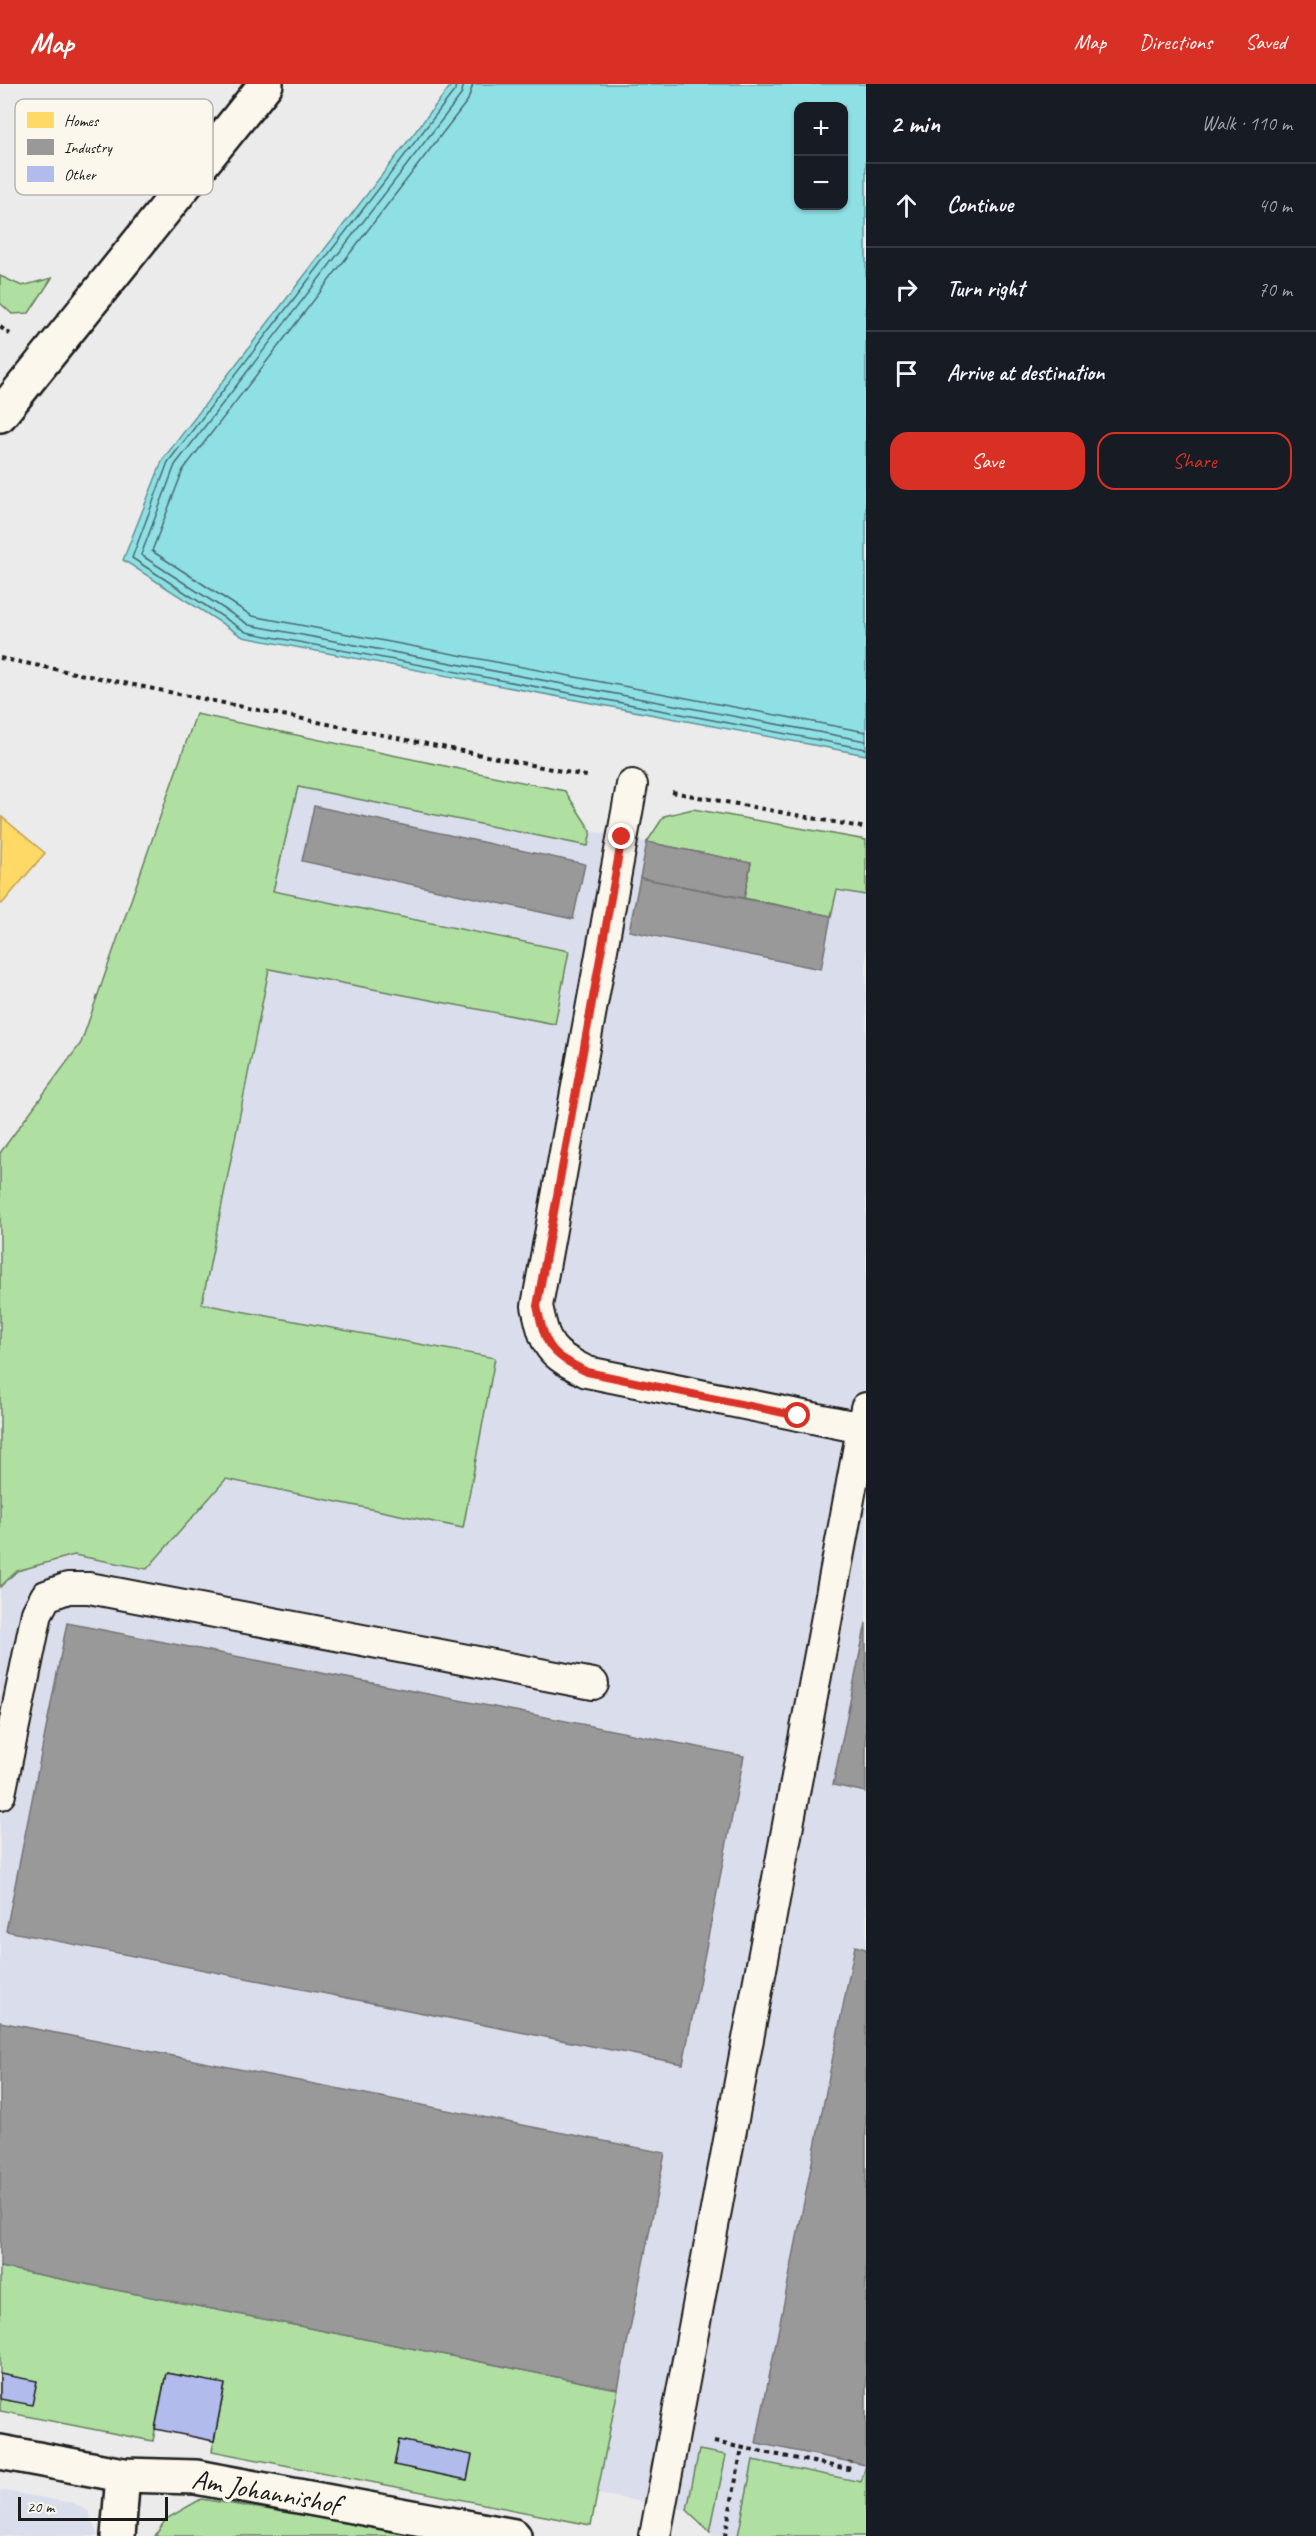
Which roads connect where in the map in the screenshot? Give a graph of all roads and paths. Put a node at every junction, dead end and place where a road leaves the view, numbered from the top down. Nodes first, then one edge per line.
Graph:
1 (266, 84) edge
2 (213, 150) edge
3 (177, 195) edge
4 (0, 415) edge
5 (0, 658) edge
6 (632, 785) junction
7 (866, 828) edge
8 (864, 1418) edge
9 (593, 1684) dead end
10 (0, 1794) edge
11 (675, 2434) junction
12 (742, 2448) junction
13 (0, 2452) edge
14 (850, 2461) dead end
15 (123, 2475) junction
16 (118, 2536) edge
17 (514, 2536) edge
18 (655, 2536) edge
19 (725, 2536) edge

1 - 2 street
3 - 4 street
5 - 6 path
6 - 7 path
6 - 8 lane
8 - 11 lane
9 - 10 lane
11 - 12 path
11 - 18 lane
12 - 14 path
12 - 19 path
13 - 15 street, Am Johannishof
15 - 16 street
15 - 17 street, Am Johannishof

